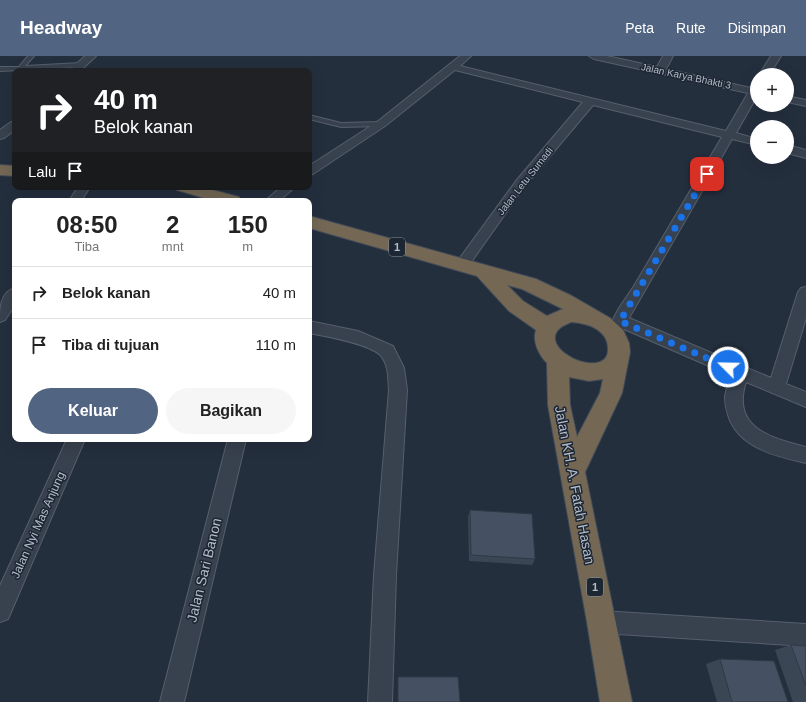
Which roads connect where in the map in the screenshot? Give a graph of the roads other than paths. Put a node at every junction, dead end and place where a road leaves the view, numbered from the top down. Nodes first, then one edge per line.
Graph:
1 (31, 56) edge
2 (91, 56) edge
3 (466, 56) edge
4 (594, 56) edge
5 (668, 56) edge
6 (776, 56) edge
7 (607, 57) edge
8 (454, 67) junction
9 (12, 68) edge
10 (21, 68) joint
11 (77, 68) edge
12 (768, 68) edge
13 (0, 69) edge
14 (660, 71) junction
15 (750, 89) edge
16 (591, 100) junction
17 (750, 100) edge
18 (794, 100) edge
19 (806, 103) edge
20 (312, 118) edge
21 (380, 124) junction
22 (12, 126) edge
23 (730, 135) junction
24 (0, 136) edge
25 (750, 140) edge
26 (794, 151) edge
27 (806, 154) edge
28 (0, 170) edge
29 (312, 170) edge
30 (12, 171) edge
31 (194, 190) edge
32 (285, 190) edge
33 (222, 198) edge
34 (275, 198) edge
35 (312, 223) edge
36 (462, 265) junction
37 (485, 273) junction
38 (806, 292) edge
39 (12, 298) edge
40 (0, 316) edge
41 (597, 320) junction
42 (548, 327) junction
43 (617, 327) junction
44 (312, 329) edge
45 (616, 360) junction
46 (558, 362) junction
47 (741, 373) junction
48 (777, 388) junction
49 (806, 400) edge
50 (75, 442) edge
51 (236, 442) edge
52 (806, 455) edge
53 (572, 472) junction
54 (0, 611) edge
55 (602, 622) junction
56 (806, 635) edge
57 (172, 702) edge
58 (380, 702) edge
59 (616, 702) edge

1 - 10 lane
2 - 11 street
3 - 8 street
4 - 7 street, Jalan Karya Bhakti 3
5 - 14 street
6 - 12 street
7 - 14 street, Jalan Karya Bhakti 3
8 - 16 street
8 - 21 street
9 - 13 lane
10 - 11 lane
14 - 15 street, Jalan Karya Bhakti 3
16 - 23 street
16 - 36 street, Jalan Letu Sumadi
17 - 23 street
18 - 19 street
20 - 21 lane
21 - 29 street
22 - 24 street
23 - 25 street
23 - 43 street
26 - 27 street
28 - 30 highway
31 - 33 highway
32 - 34 street
35 - 36 highway, 1
36 - 37 highway, 1
37 - 41 highway, 1
37 - 42 highway, 1
38 - 48 street
39 - 40 street
41 - 42 highway, 1
41 - 43 highway, 1
42 - 46 highway
43 - 45 highway
43 - 47 street
44 - 58 street
45 - 46 highway
45 - 53 highway
46 - 53 highway, Jalan KH. A. Fatah Hasan / 1
47 - 48 street
47 - 52 street
48 - 49 street
50 - 54 street, Jalan Nyi Mas Anjung
51 - 57 street, Jalan Sari Banon
53 - 55 highway, Jalan KH. A. Fatah Hasan / 1
55 - 56 street
55 - 59 highway, Jalan KH. A. Fatah Hasan / 1

